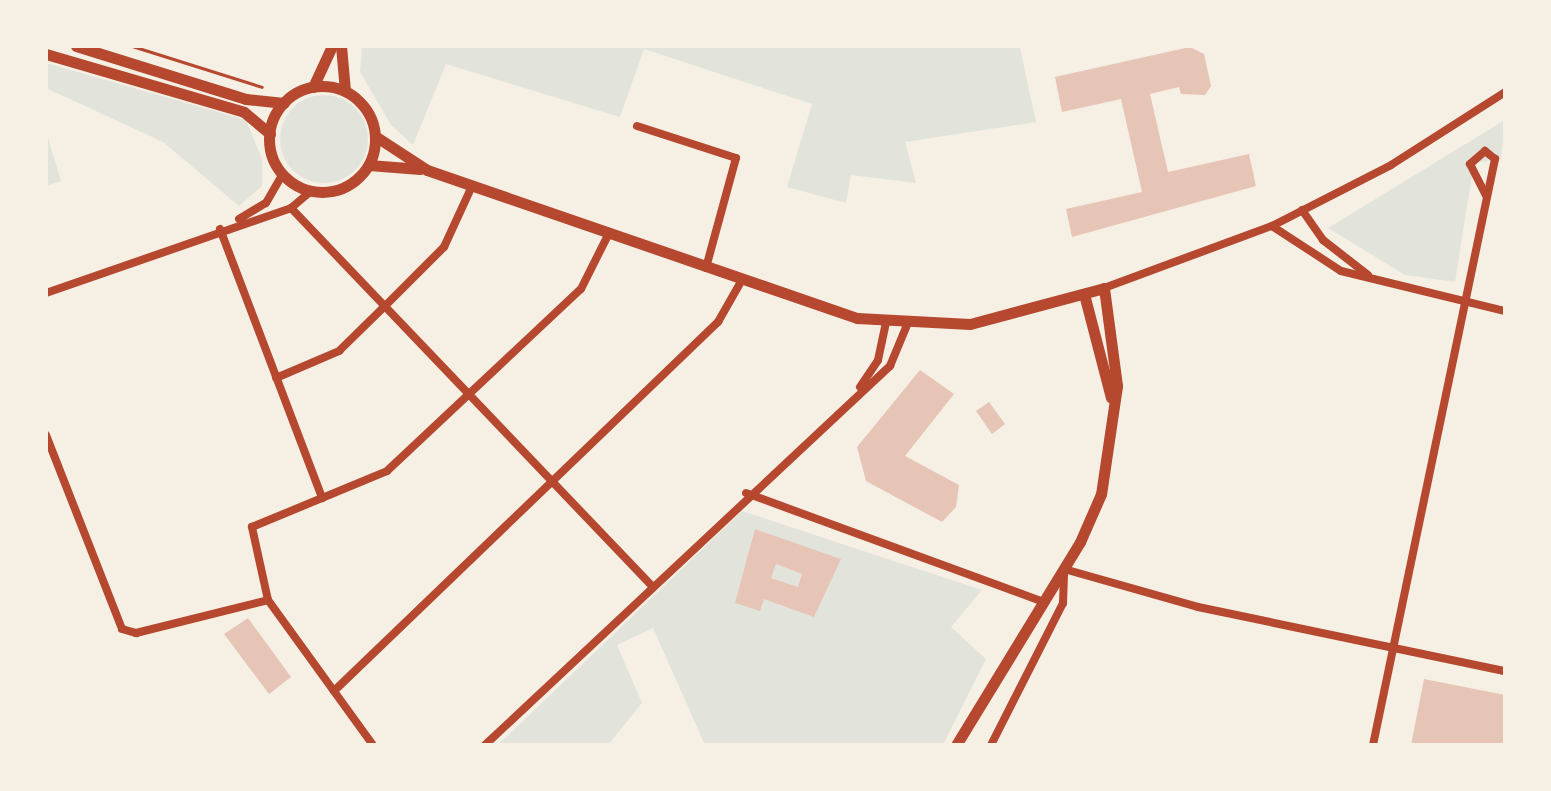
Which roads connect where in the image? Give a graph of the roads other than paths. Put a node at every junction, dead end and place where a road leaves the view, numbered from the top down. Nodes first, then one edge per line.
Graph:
1 (76, 46) edge
2 (332, 46) edge
3 (341, 46) edge
4 (46, 54) edge
5 (313, 87) junction
6 (345, 91) junction
7 (1505, 92) edge
8 (284, 103) junction
9 (637, 126) dead end
10 (270, 134) junction
11 (375, 136) junction
12 (369, 165) junction
13 (427, 170) junction
14 (283, 174) junction
15 (472, 186) junction
16 (311, 191) junction
17 (1487, 197) junction
18 (291, 208) junction
19 (1302, 210) junction
20 (1272, 226) junction
21 (220, 229) junction
22 (608, 235) junction
23 (706, 268) junction
24 (1371, 278) junction
25 (742, 280) junction
26 (1104, 288) junction
27 (46, 293) edge
28 (1084, 294) junction
29 (1465, 303) junction
30 (384, 307) junction
31 (1505, 311) edge
32 (886, 323) junction
33 (907, 325) junction
34 (276, 378) junction
35 (857, 391) junction
36 (469, 394) junction
37 (1113, 433) junction
38 (46, 435) edge
39 (552, 481) junction
40 (746, 493) junction
41 (322, 498) junction
42 (1064, 569) junction
43 (651, 585) junction
44 (268, 600) junction
45 (1044, 602) junction
46 (1396, 648) junction
47 (1505, 671) edge
48 (334, 691) junction
49 (373, 745) edge
50 (485, 745) edge
51 (956, 745) edge
52 (991, 745) edge
53 (1373, 745) edge

1 - 8 main road
2 - 5 main road
3 - 6 main road
4 - 10 main road
5 - 6 main road
5 - 8 main road
6 - 11 main road
7 - 19 street
8 - 10 main road
9 - 23 street
10 - 14 main road
11 - 12 main road
11 - 13 main road
12 - 13 main road
12 - 16 main road
13 - 15 main road
14 - 16 main road
14 - 21 street
15 - 22 main road
15 - 30 street
16 - 18 street
17 - 17 street
17 - 29 street
18 - 21 street
18 - 30 street
19 - 20 street
19 - 24 street
20 - 24 street
20 - 26 street
21 - 27 street
21 - 34 street
22 - 23 main road
22 - 36 street
23 - 25 main road
24 - 29 street
25 - 32 main road
25 - 39 street
26 - 28 main road
26 - 37 main road
28 - 33 main road
28 - 37 main road
29 - 31 street
29 - 46 street
30 - 34 street
30 - 36 street
32 - 33 main road
32 - 35 street
33 - 35 street
34 - 41 street
35 - 40 street
36 - 39 street
36 - 41 street
37 - 42 main road
38 - 44 street
39 - 43 street
39 - 48 street
40 - 43 street
40 - 45 street
41 - 44 street
42 - 45 main road
42 - 46 street
42 - 52 street
43 - 50 street
44 - 48 street
45 - 51 main road
46 - 47 street
46 - 53 street
48 - 49 street

